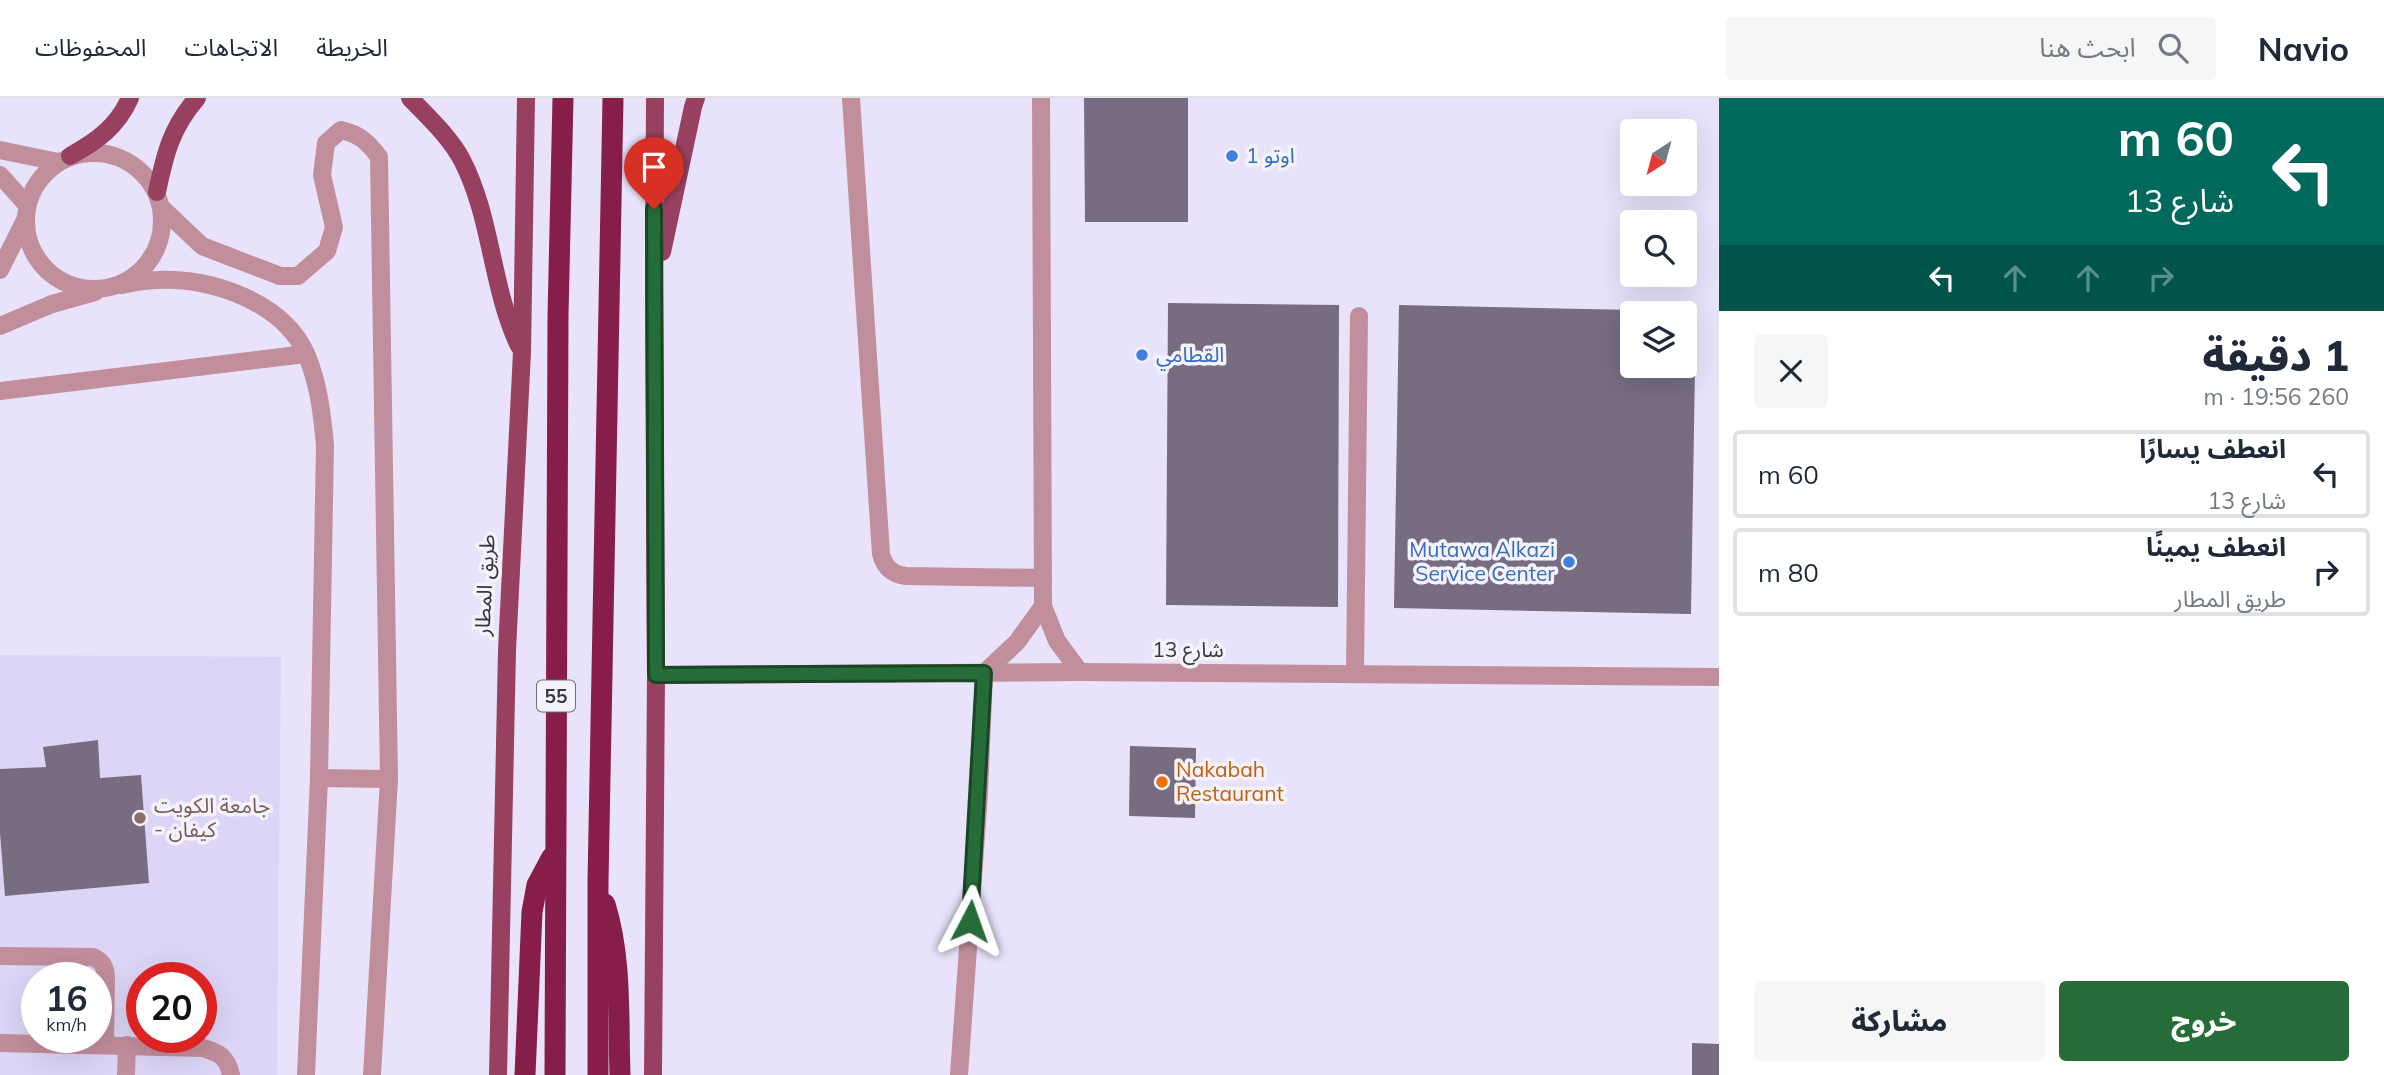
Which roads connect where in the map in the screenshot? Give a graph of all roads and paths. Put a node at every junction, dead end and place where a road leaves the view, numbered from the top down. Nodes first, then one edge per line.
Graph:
1 (130, 98) edge
2 (197, 98) edge
3 (410, 98) edge
4 (526, 98) edge
5 (563, 98) edge
6 (613, 98) edge
7 (696, 98) edge
8 (851, 98) edge
9 (1041, 98) edge
10 (654, 99) edge
11 (0, 150) edge
12 (64, 159) junction
13 (0, 175) edge
14 (159, 200) junction
15 (27, 211) junction
16 (0, 270) edge
17 (116, 286) junction
18 (654, 290) junction
19 (1359, 316) dead end
20 (0, 326) edge
21 (522, 352) junction
22 (306, 354) junction
23 (0, 391) edge
24 (1043, 578) junction
25 (1042, 606) junction
26 (1080, 672) junction
27 (984, 673) junction
28 (1355, 673) junction
29 (656, 675) junction
30 (1719, 677) edge
31 (319, 778) junction
32 (389, 779) junction
33 (555, 852) junction
34 (598, 882) junction
35 (0, 956) edge
36 (101, 962) edge
37 (0, 1043) edge
38 (21, 1043) edge
39 (217, 1052) edge
40 (126, 1053) edge
41 (125, 1075) edge
42 (231, 1075) edge
43 (306, 1075) edge
44 (372, 1075) edge
45 (498, 1075) edge
46 (524, 1075) edge
47 (555, 1075) edge
48 (598, 1075) edge
49 (620, 1075) edge
50 (653, 1075) edge
51 (959, 1075) edge

1 - 12 main road
2 - 14 main road
3 - 21 main road
4 - 21 main road, طريق المطار
5 - 33 highway, 55
6 - 34 highway, 55
7 - 18 main road
8 - 24 street
9 - 24 street
10 - 18 main road
11 - 12 street
12 - 14 street
12 - 15 street
13 - 15 street
14 - 17 street
14 - 32 street
15 - 16 street
15 - 17 street
17 - 20 street
17 - 22 street
18 - 29 main road
19 - 28 street
21 - 45 main road, طريق المطار
22 - 23 street
22 - 31 street
24 - 25 street
25 - 26 street
25 - 27 street
26 - 27 street, شارع 13
26 - 28 street, شارع 13
27 - 29 street, شارع 13
27 - 51 street
28 - 30 street, شارع 13
29 - 50 main road
31 - 32 street
31 - 43 street
32 - 44 street
33 - 46 highway
33 - 47 highway, 55
34 - 48 highway, 55
34 - 49 highway
35 - 36 street
37 - 38 street
39 - 42 street
40 - 41 street

